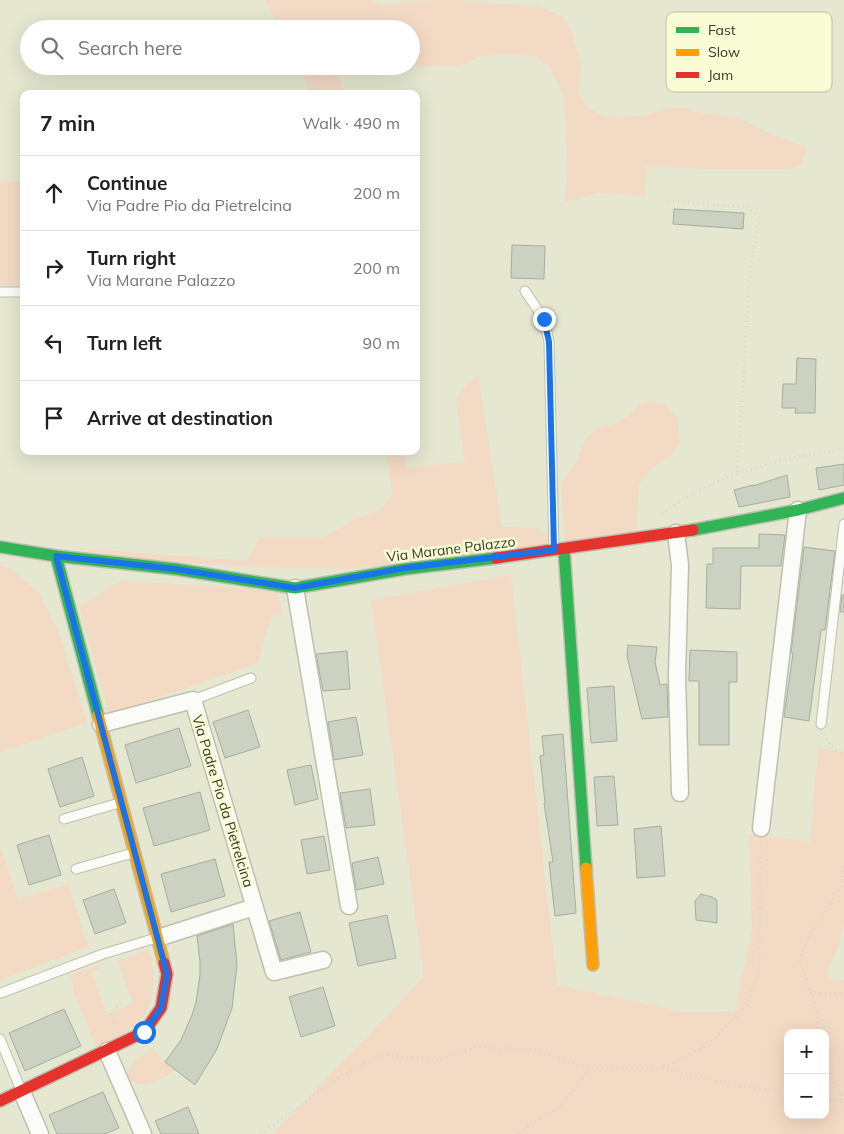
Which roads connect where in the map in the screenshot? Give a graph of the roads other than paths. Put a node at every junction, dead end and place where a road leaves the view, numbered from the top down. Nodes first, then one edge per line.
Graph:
1 (525, 291) dead end
2 (0, 292) edge
3 (20, 292) edge
4 (844, 498) edge
5 (798, 510) junction
6 (844, 524) edge
7 (676, 533) junction
8 (0, 547) edge
9 (559, 550) junction
10 (56, 556) junction
11 (295, 588) junction
12 (250, 678) dead end
13 (193, 700) junction
14 (101, 724) junction
15 (821, 724) road end
16 (680, 793) dead end
17 (122, 802) junction
18 (64, 819) dead end
19 (761, 828) road end
20 (135, 852) junction
21 (76, 869) dead end
22 (254, 906) junction
23 (349, 906) dead end
24 (158, 938) junction
25 (324, 960) dead end
26 (593, 965) dead end
27 (1, 993) edge
28 (0, 1040) edge
29 (115, 1047) junction
30 (22, 1092) junction
31 (0, 1101) edge
32 (40, 1134) edge
33 (144, 1134) edge

1 - 9 lane
2 - 3 lane
4 - 5 street, Via Marane Palazzo
5 - 7 street, Via Marane Palazzo
5 - 19 street
6 - 15 lane
7 - 9 street, Via Marane Palazzo
7 - 16 street
8 - 10 street, Via Marane Palazzo
9 - 11 street, Via Marane Palazzo
9 - 26 street
10 - 11 street, Via Marane Palazzo
10 - 14 street
11 - 23 street
12 - 13 lane
13 - 14 street, Via Padre Pio da Pietrelcina
13 - 22 street, Via Padre Pio da Pietrelcina
14 - 17 street
17 - 18 lane
17 - 20 street
20 - 21 lane
20 - 24 street
22 - 24 street, Via Padre Pio da Pietrelcina
22 - 25 street, Via Padre Pio da Pietrelcina
24 - 27 lane
24 - 29 street
28 - 30 lane
29 - 30 street
29 - 33 street
30 - 31 street
30 - 32 street

